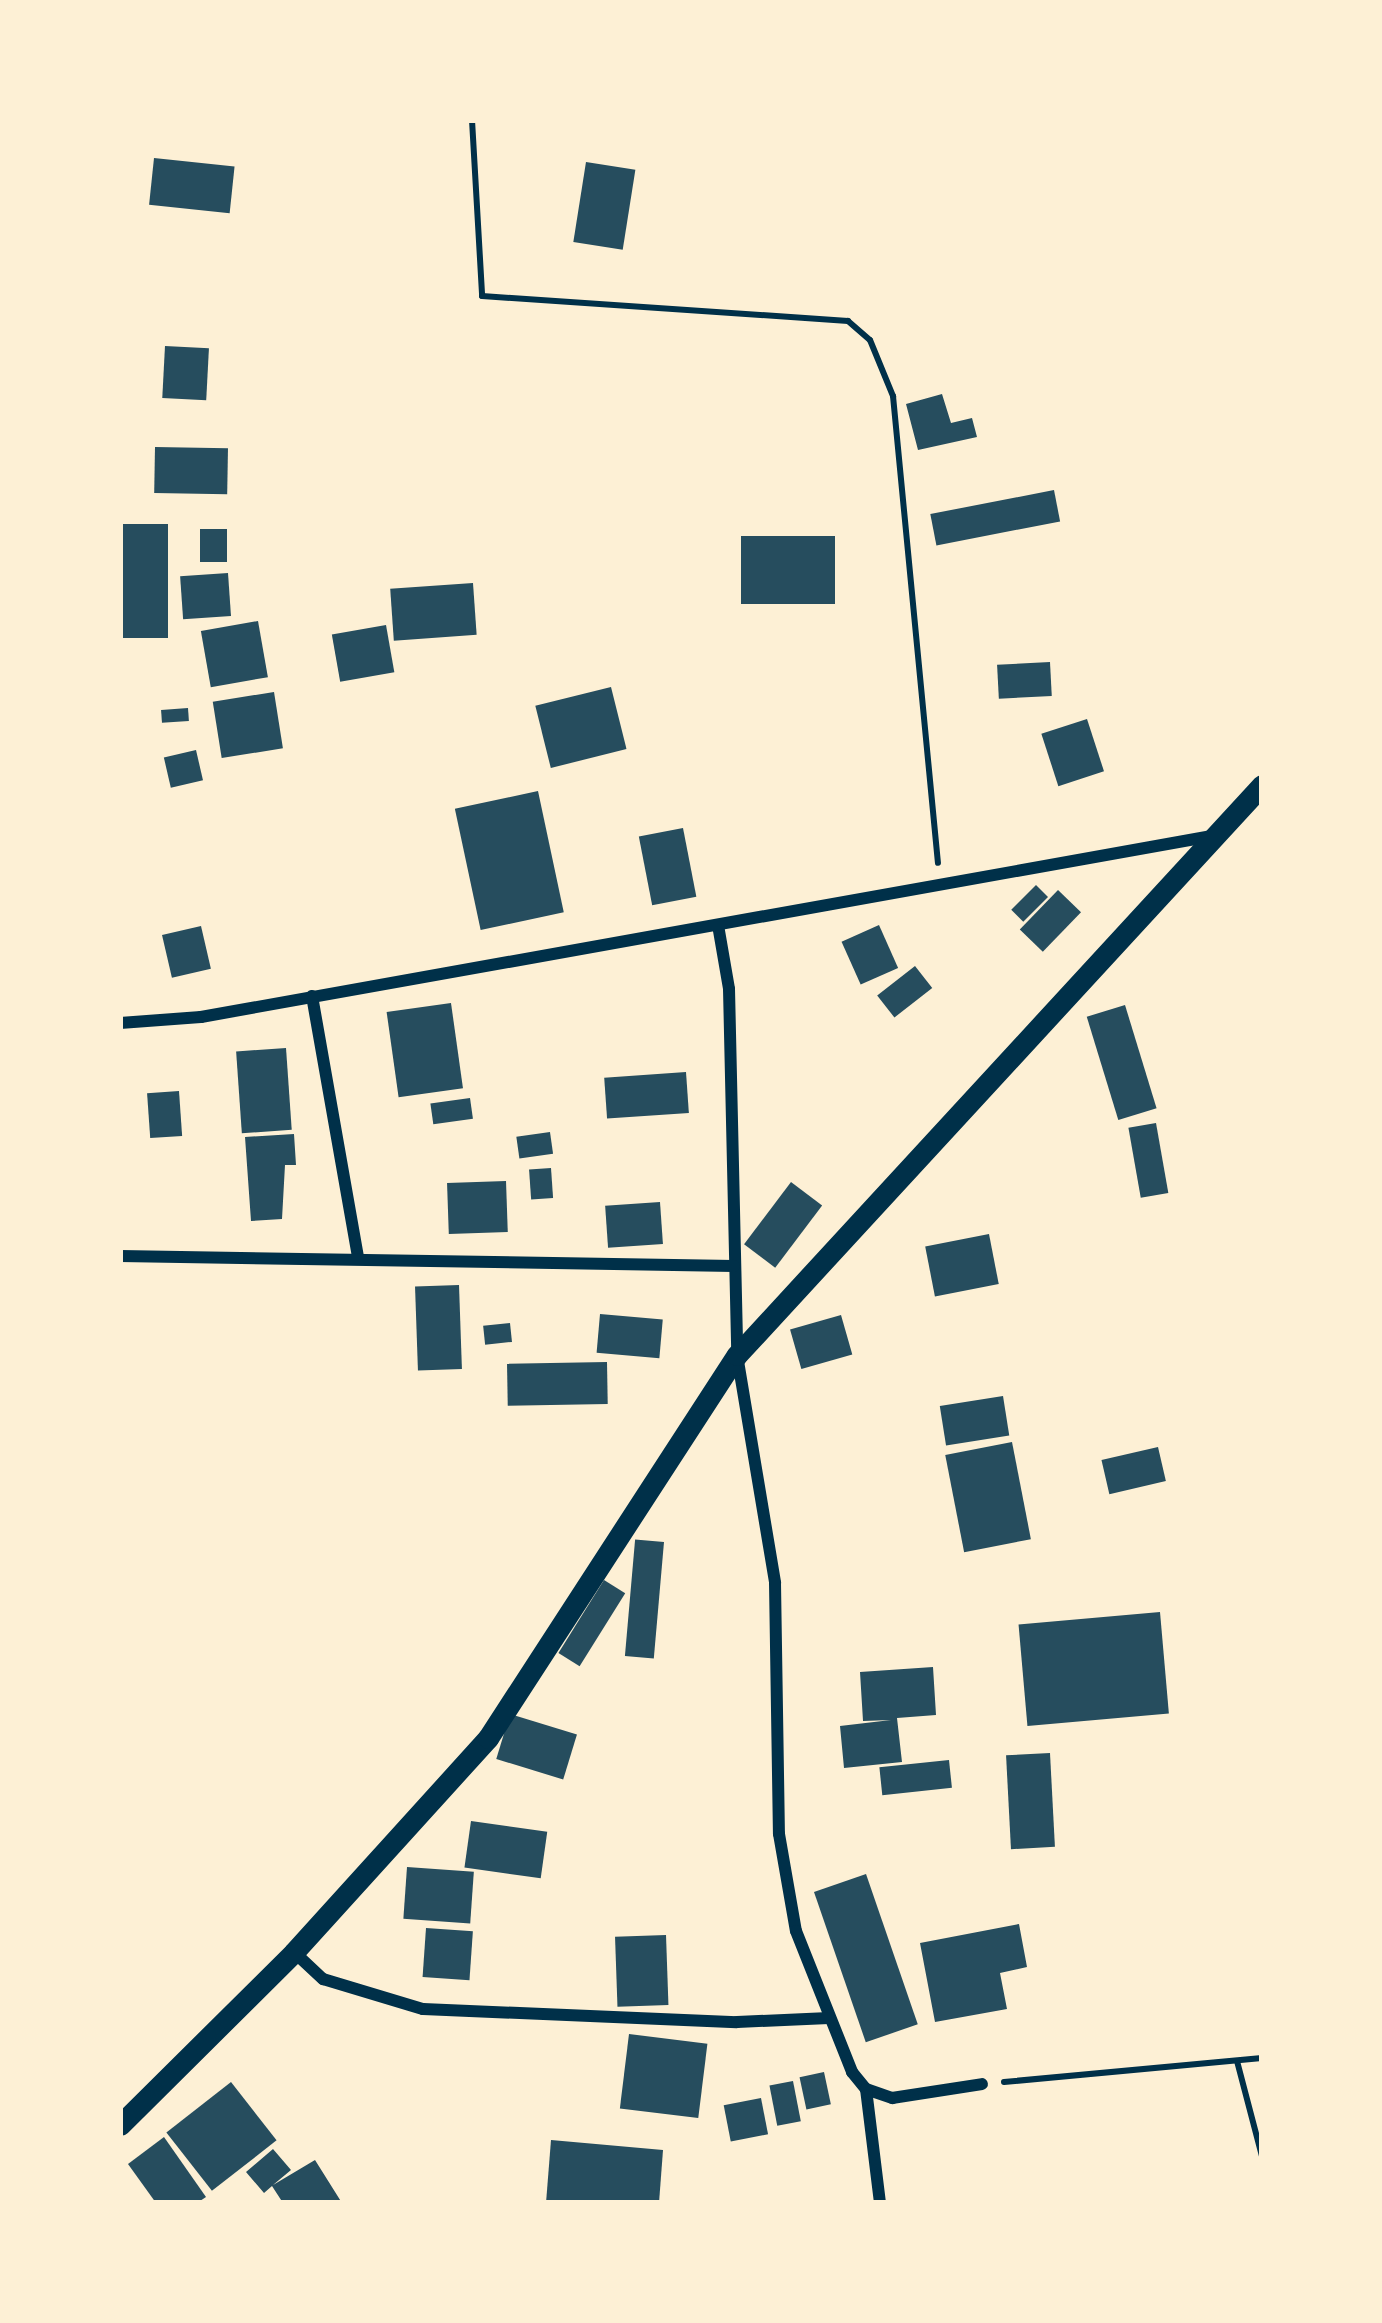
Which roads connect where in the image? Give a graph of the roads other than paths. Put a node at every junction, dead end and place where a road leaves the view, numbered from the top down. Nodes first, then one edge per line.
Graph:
1 (1262, 785) edge
2 (1214, 836) junction
3 (718, 925) junction
4 (312, 995) junction
5 (120, 1023) edge
6 (120, 1256) edge
7 (358, 1257) junction
8 (734, 1265) junction
9 (737, 1355) junction
10 (294, 1952) junction
11 (829, 2018) junction
12 (982, 2084) road end
13 (866, 2090) junction
14 (120, 2125) edge
15 (880, 2203) edge

1 - 2 street
2 - 3 street
2 - 9 street
3 - 4 street
3 - 8 street
4 - 5 street
4 - 7 street
6 - 7 street
7 - 8 street
8 - 9 street
9 - 10 street
9 - 11 street
10 - 11 street
10 - 14 street
11 - 13 street
12 - 13 street
13 - 15 street

